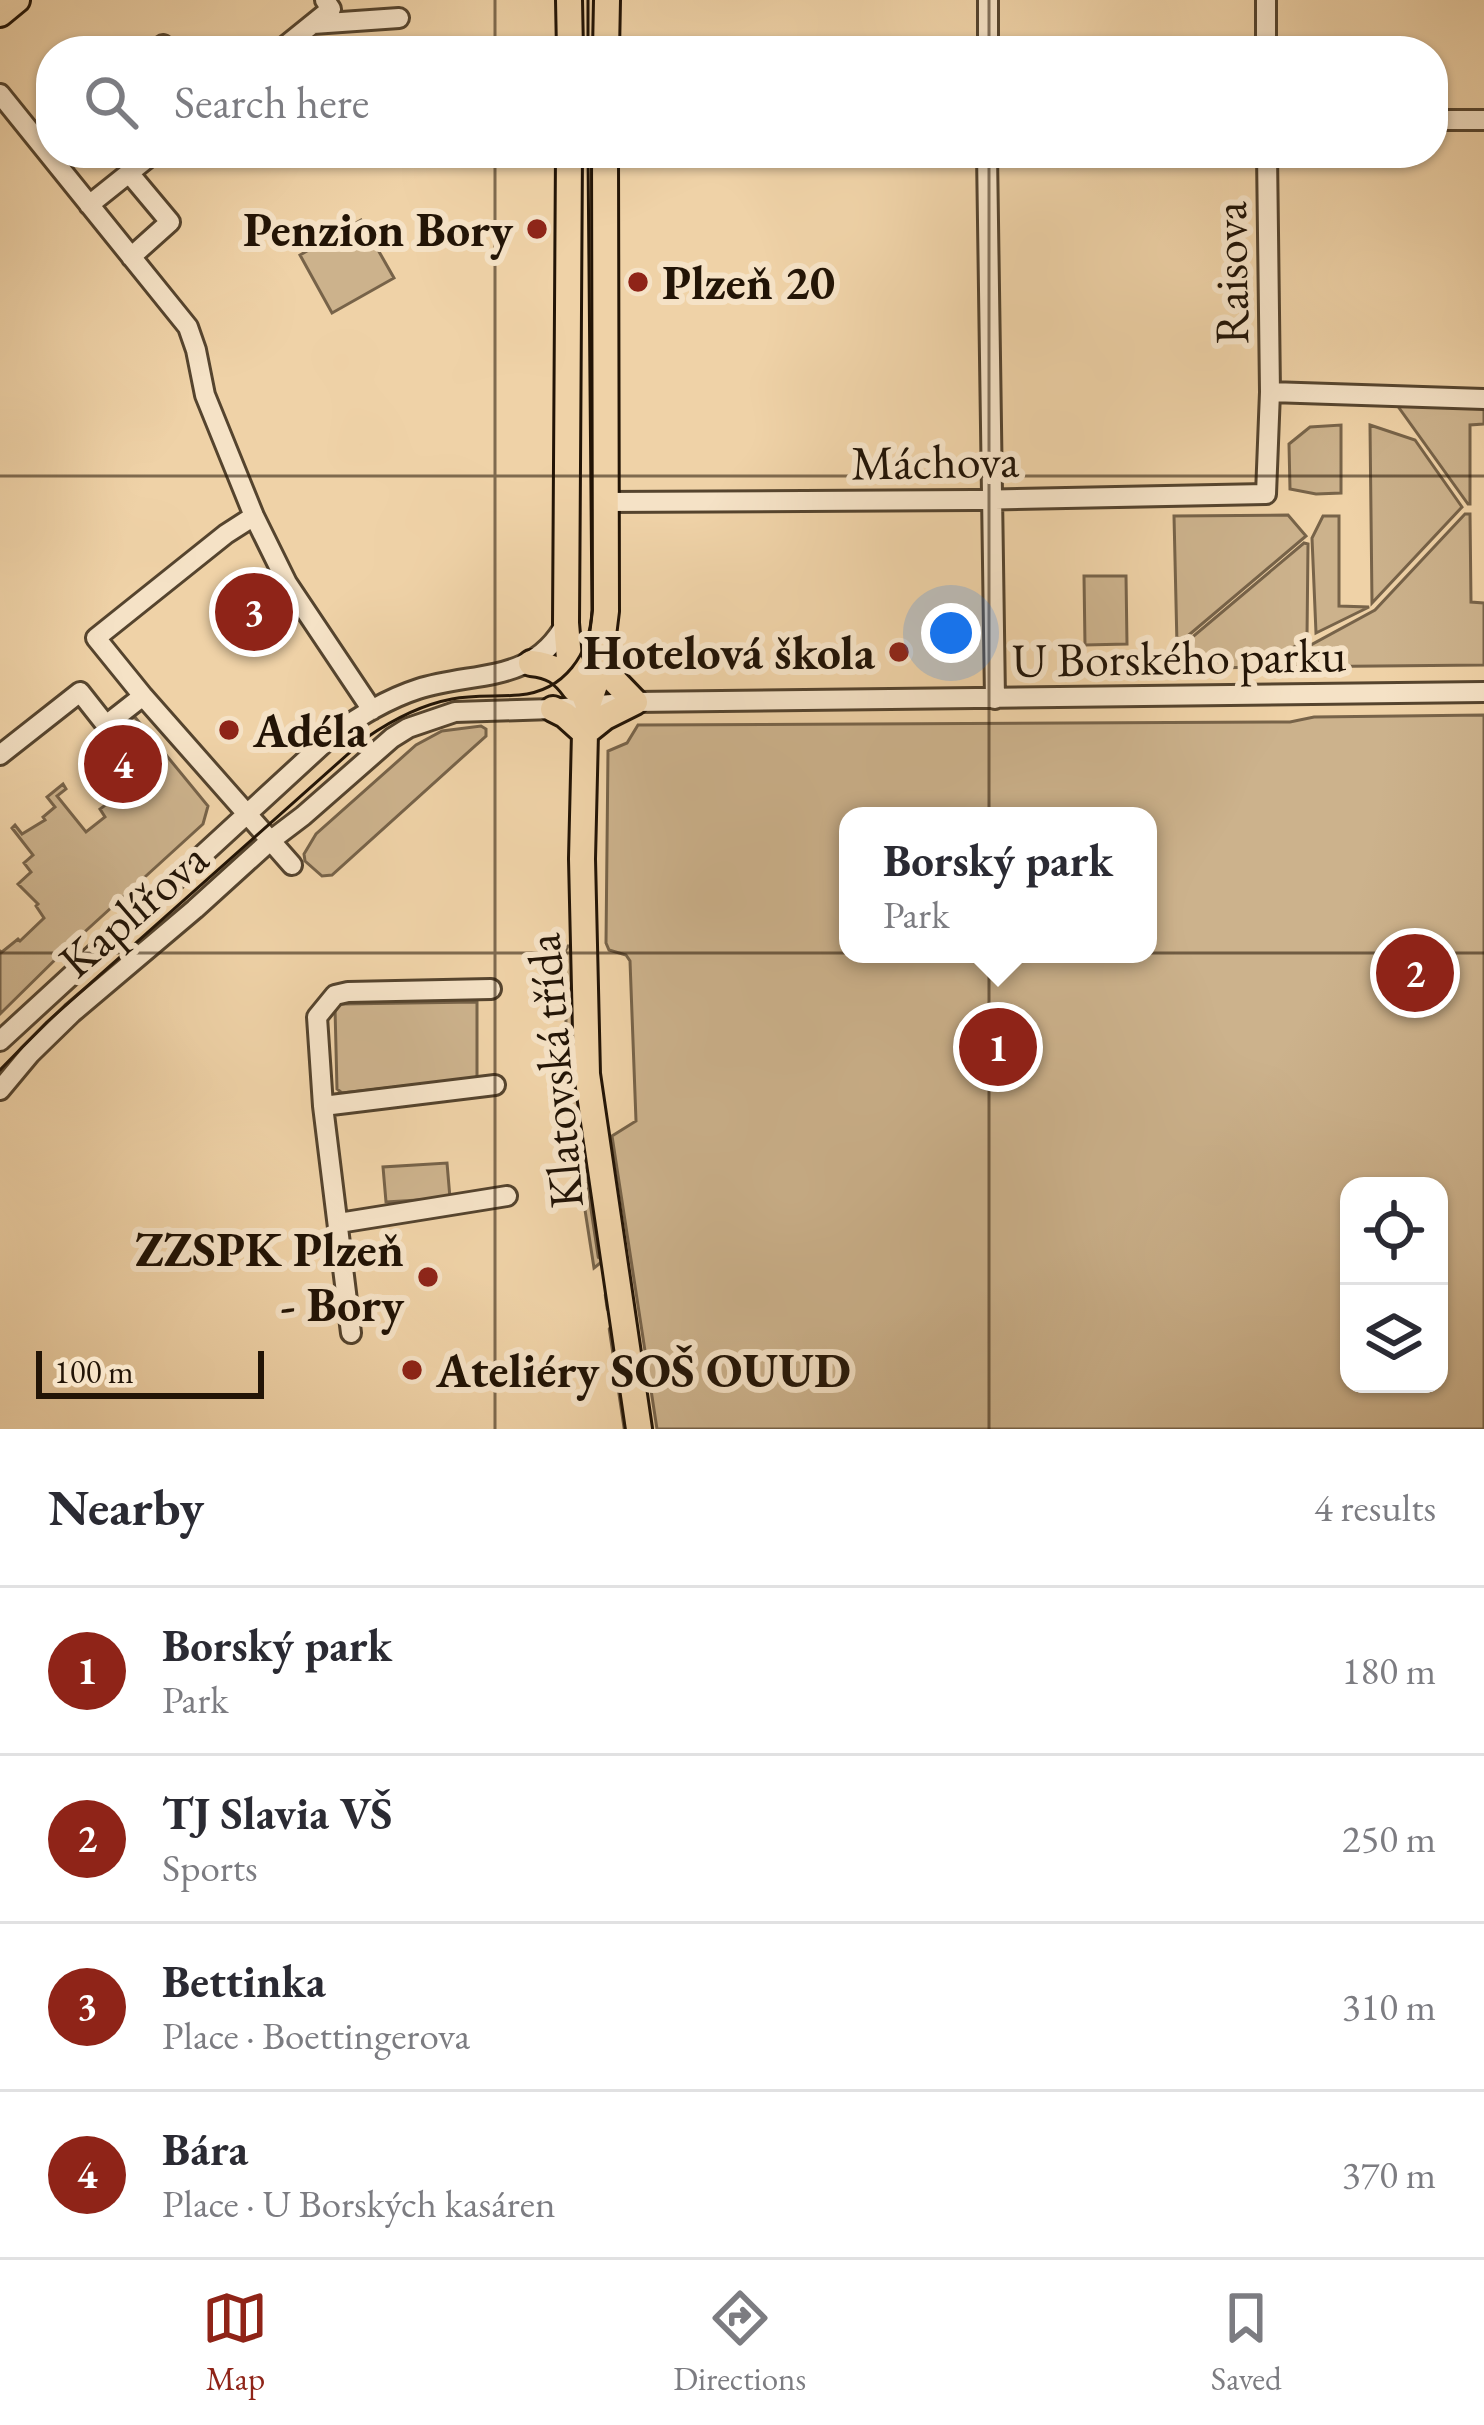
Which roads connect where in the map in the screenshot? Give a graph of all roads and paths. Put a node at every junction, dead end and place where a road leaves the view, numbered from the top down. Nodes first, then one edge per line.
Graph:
1 (17, 0) edge
2 (325, 0) edge
3 (569, 0) edge
4 (607, 0) edge
5 (988, 0) edge
6 (1265, 0) edge
7 (0, 14) edge
8 (399, 18) dead end
9 (313, 24) junction
10 (298, 36) edge
11 (570, 36) edge
12 (606, 36) edge
13 (988, 36) edge
14 (1266, 36) edge
15 (0, 94) edge
16 (1448, 120) edge
17 (1484, 120) edge
18 (36, 127) edge
19 (66, 168) edge
20 (135, 168) edge
21 (568, 168) edge
22 (605, 168) edge
23 (987, 168) edge
24 (1267, 168) edge
25 (129, 173) junction
26 (89, 205) junction
27 (131, 256) junction
28 (1270, 392) junction
29 (1484, 399) edge
30 (1266, 494) joint
31 (992, 500) junction
32 (605, 502) junction
33 (254, 516) junction
34 (566, 623) junction
35 (601, 647) junction
36 (531, 663) junction
37 (1484, 692) edge
38 (142, 695) junction
39 (995, 699) junction
40 (635, 702) junction
41 (588, 705) junction
42 (553, 709) junction
43 (372, 710) junction
44 (585, 733) junction
45 (0, 755) edge
46 (245, 814) junction
47 (270, 841) junction
48 (292, 865) dead end
49 (491, 989) dead end
50 (0, 1041) edge
51 (495, 1085) dead end
52 (0, 1090) edge
53 (323, 1106) junction
54 (507, 1196) dead end
55 (338, 1223) junction
56 (352, 1333) dead end
57 (639, 1429) edge

1 - 7 main road
2 - 9 street
3 - 11 main road
4 - 12 main road
5 - 13 street
6 - 14 street
8 - 9 street
9 - 10 street
15 - 18 street
16 - 17 street
19 - 26 street
20 - 25 street
21 - 34 main road, Klatovská třída
22 - 32 main road, Klatovská třída
23 - 31 street
24 - 28 street, Raisova
25 - 26 street
25 - 27 street
26 - 27 street
27 - 33 street
28 - 29 street, Raisova
28 - 30 street, Raisova
30 - 31 street, Máchova
31 - 32 street, Máchova
31 - 39 street
32 - 35 main road, Klatovská třída
33 - 38 street
33 - 43 street
34 - 36 street
34 - 41 main road, Klatovská třída
35 - 40 main road
35 - 41 main road, Klatovská třída
36 - 41 main road
36 - 43 street, Kaplířova
37 - 39 street, U Borského parku
38 - 45 street
38 - 46 street
39 - 40 street, U Borského parku
40 - 41 street, U Borského parku
40 - 44 main road
41 - 42 street, Kaplířova
41 - 44 main road, Klatovská třída
42 - 44 main road
42 - 47 street, Kaplířova
43 - 46 street, Kaplířova
44 - 57 main road, Klatovská třída
46 - 47 street, Kaplířova
46 - 50 street, Kaplířova
47 - 48 street, Kaplířova
47 - 52 street, Kaplířova
49 - 53 street, Klatovská třída
51 - 53 street, Klatovská třída
53 - 55 street, Klatovská třída
54 - 55 street, Klatovská třída
55 - 56 street, Klatovská třída

